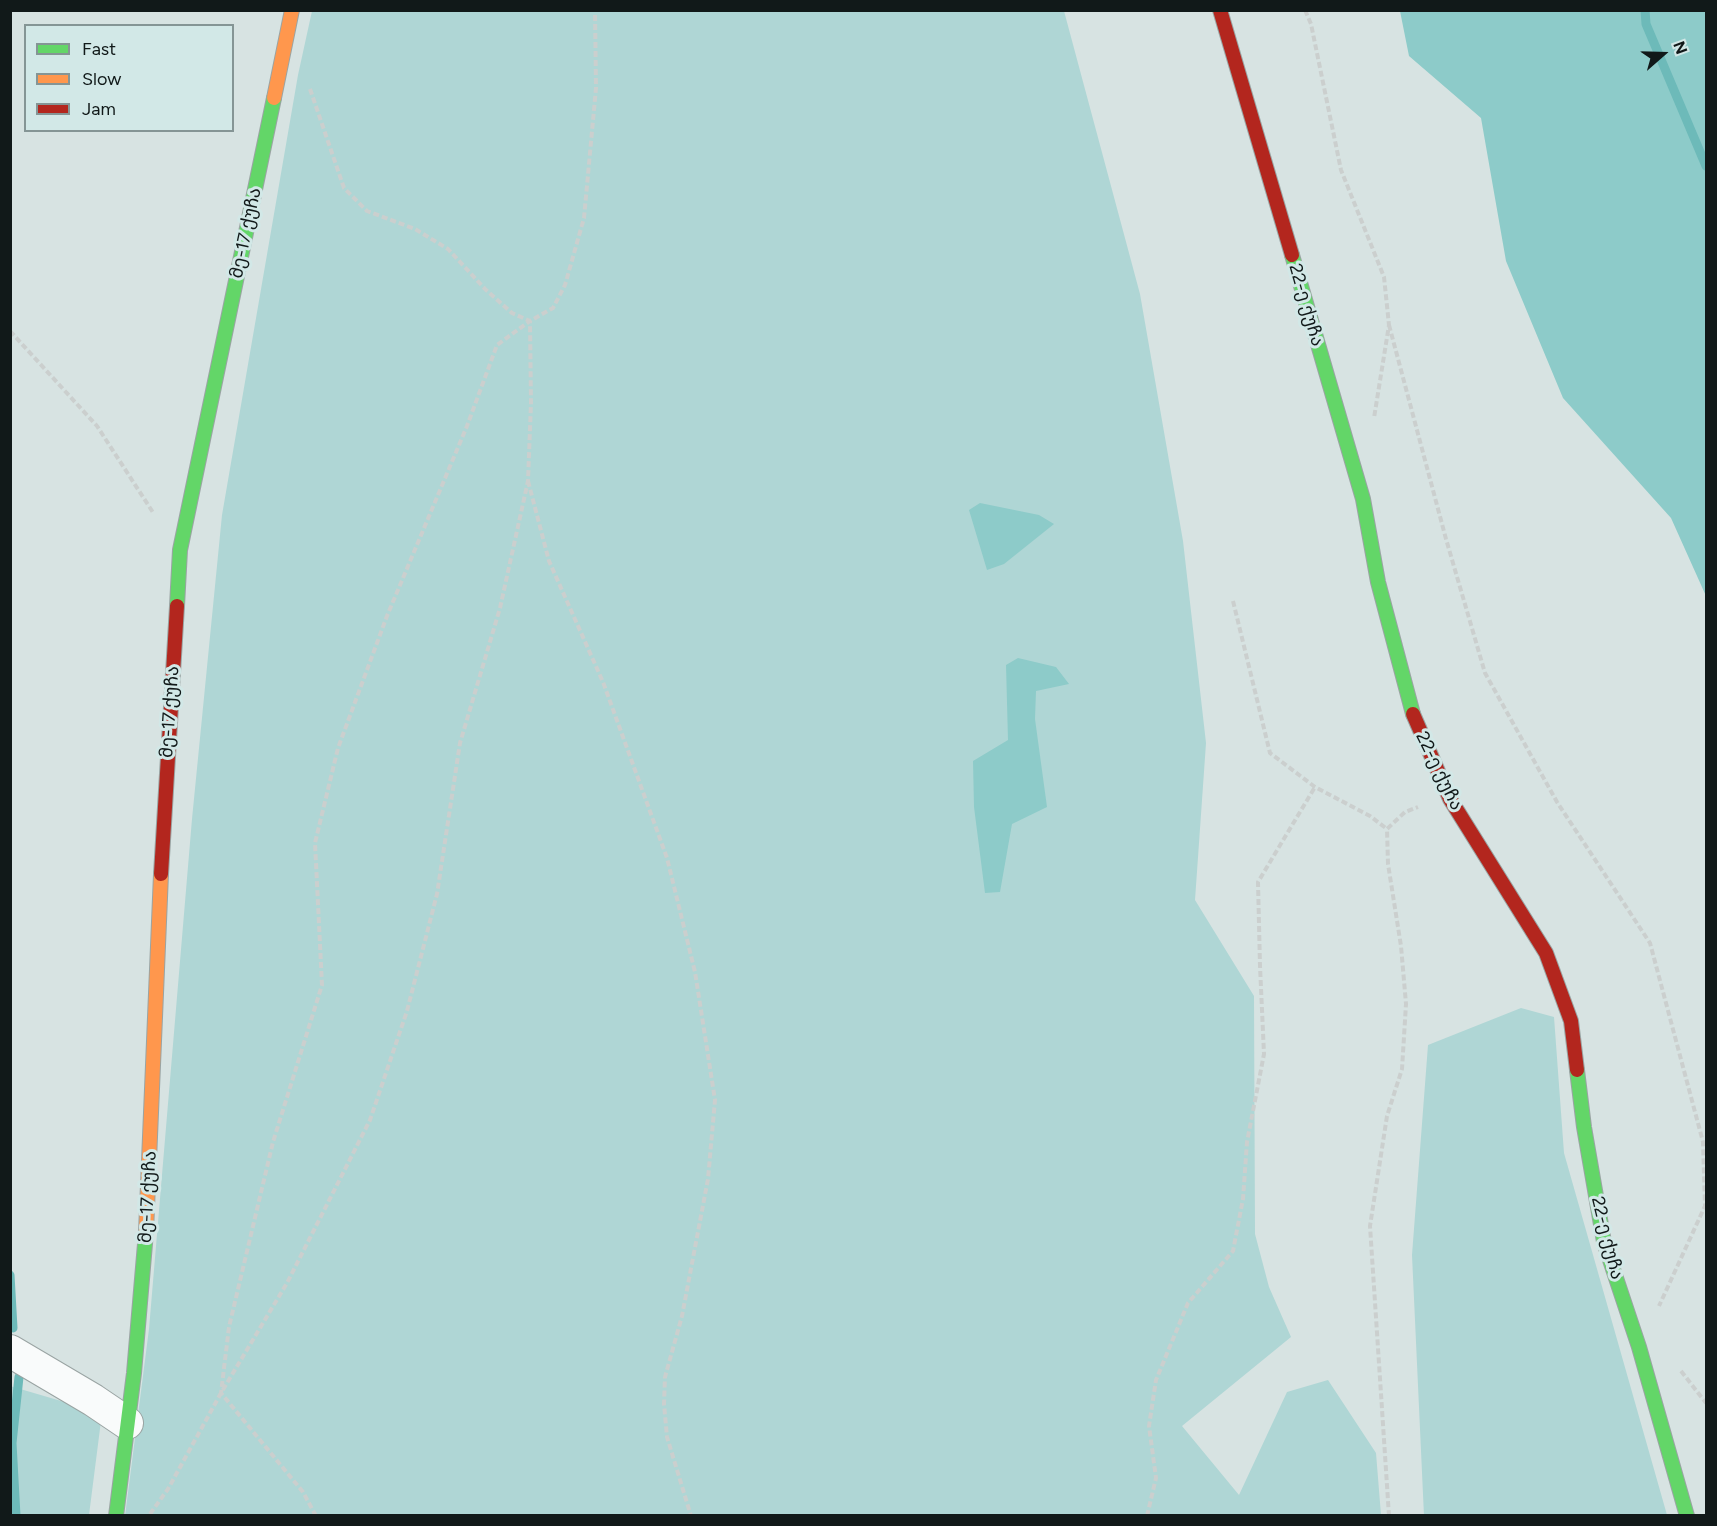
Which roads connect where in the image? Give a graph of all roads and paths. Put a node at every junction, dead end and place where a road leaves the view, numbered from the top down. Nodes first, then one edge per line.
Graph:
1 (292, 10) edge
2 (595, 10) edge
3 (1220, 10) edge
4 (1305, 10) edge
5 (307, 79) dead end
6 (530, 321) junction
7 (1389, 325) junction
8 (10, 331) edge
9 (1373, 423) dead end
10 (528, 481) junction
11 (180, 550) junction
12 (1233, 601) dead end
13 (1315, 787) junction
14 (1450, 799) junction
15 (1387, 829) junction
16 (1639, 1347) junction
17 (10, 1351) edge
18 (221, 1393) junction
19 (127, 1423) junction
20 (116, 1515) edge
21 (149, 1515) edge
22 (316, 1515) edge
23 (691, 1515) edge
24 (1147, 1515) edge
25 (1389, 1515) edge
26 (1687, 1515) edge

1 - 11 street, მე-17 ქუჩა
2 - 6 path
3 - 14 street, 22-ე ქუჩა
4 - 7 path
5 - 6 path
6 - 10 path
6 - 18 path
7 - 9 path
7 - 16 path
8 - 11 path
10 - 18 path
10 - 23 path
11 - 19 street, მე-17 ქუჩა
12 - 13 path
13 - 15 path
13 - 24 path
14 - 15 path
14 - 16 street, 22-ე ქუჩა
15 - 25 path
16 - 26 street, 22-ე ქუჩა
17 - 19 street
18 - 21 path
18 - 22 path
19 - 20 street, მე-17 ქუჩა

